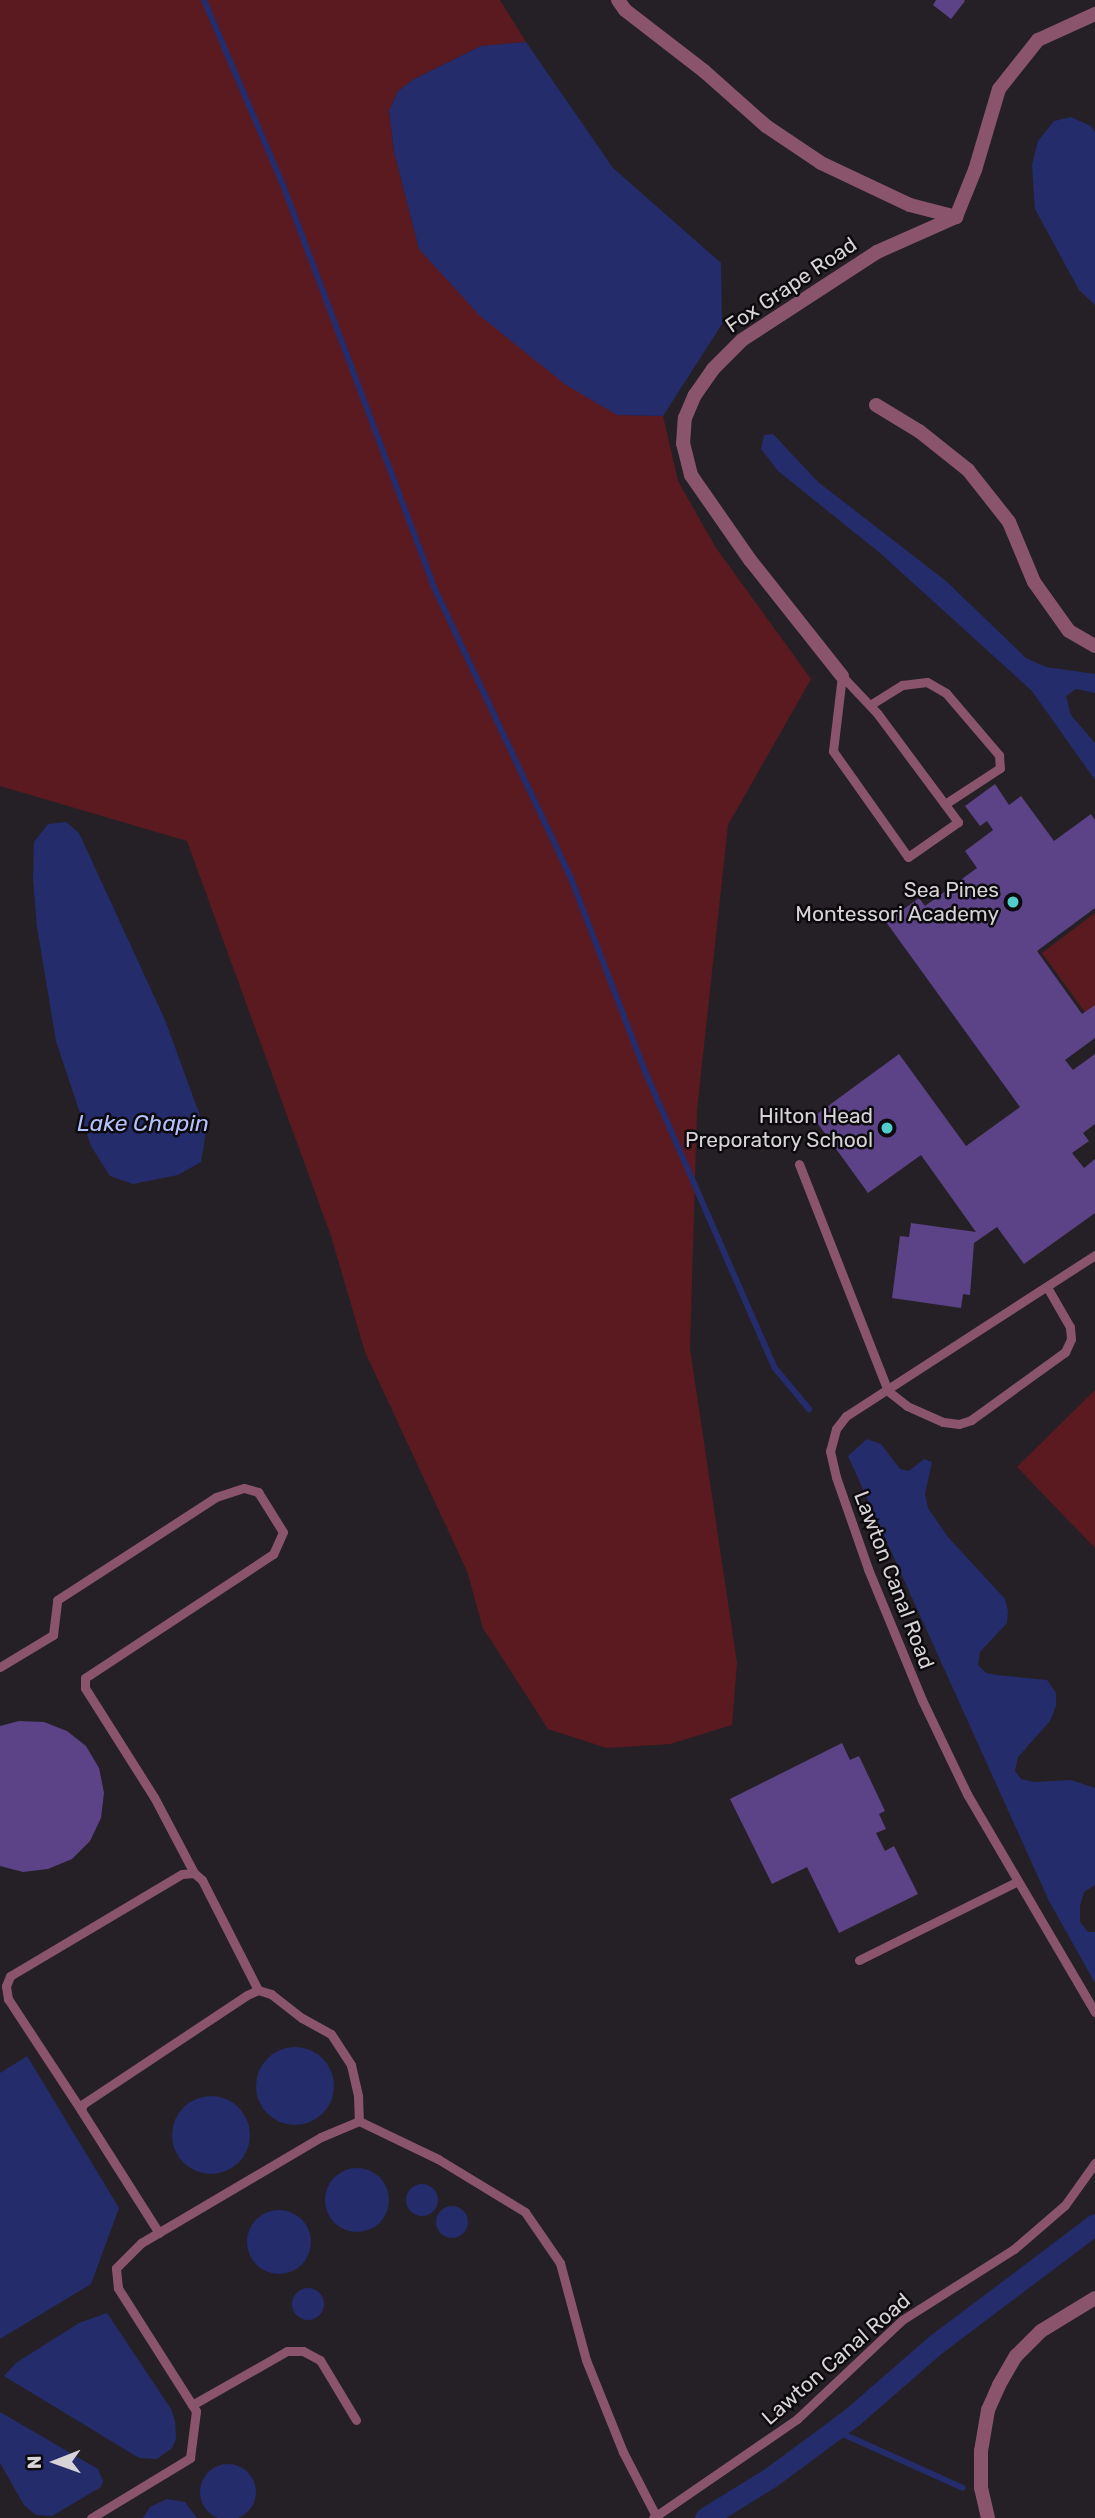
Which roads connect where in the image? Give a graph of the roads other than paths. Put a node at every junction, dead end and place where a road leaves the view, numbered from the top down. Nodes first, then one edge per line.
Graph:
1 (618, 0) edge
2 (1095, 14) edge
3 (956, 217) junction
4 (876, 405) dead end
5 (1095, 646) edge
6 (842, 676) junction
7 (870, 705) junction
8 (944, 804) junction
9 (799, 1164) dead end
10 (1095, 1255) edge
11 (1047, 1287) junction
12 (888, 1391) junction
13 (0, 1667) edge
14 (194, 1873) junction
15 (1016, 1882) junction
16 (859, 1960) dead end
17 (3, 1982) edge
18 (258, 1990) junction
19 (1095, 2012) edge
20 (81, 2110) junction
21 (359, 2121) junction
22 (1095, 2163) edge
23 (159, 2233) junction
24 (1095, 2298) edge
25 (192, 2404) junction
26 (356, 2420) dead end
27 (654, 2517) edge
28 (986, 2517) edge
29 (91, 2518) edge

1 - 3 street
2 - 3 street
3 - 6 street, Fox Grape Road
4 - 5 street
6 - 7 lane
6 - 8 lane
7 - 8 lane
7 - 8 lane
9 - 12 lane
10 - 11 lane, Lawton Canal Road
11 - 12 lane, Lawton Canal Road
11 - 12 lane
12 - 15 lane, Lawton Canal Road
13 - 14 lane
14 - 17 lane
14 - 18 lane
15 - 16 lane
15 - 19 lane, Lawton Canal Road
17 - 20 lane
18 - 20 lane
18 - 21 lane
20 - 23 lane
21 - 23 lane
21 - 27 lane
22 - 27 lane, Lawton Canal Road
23 - 25 lane
24 - 28 street
25 - 26 lane
25 - 29 lane

